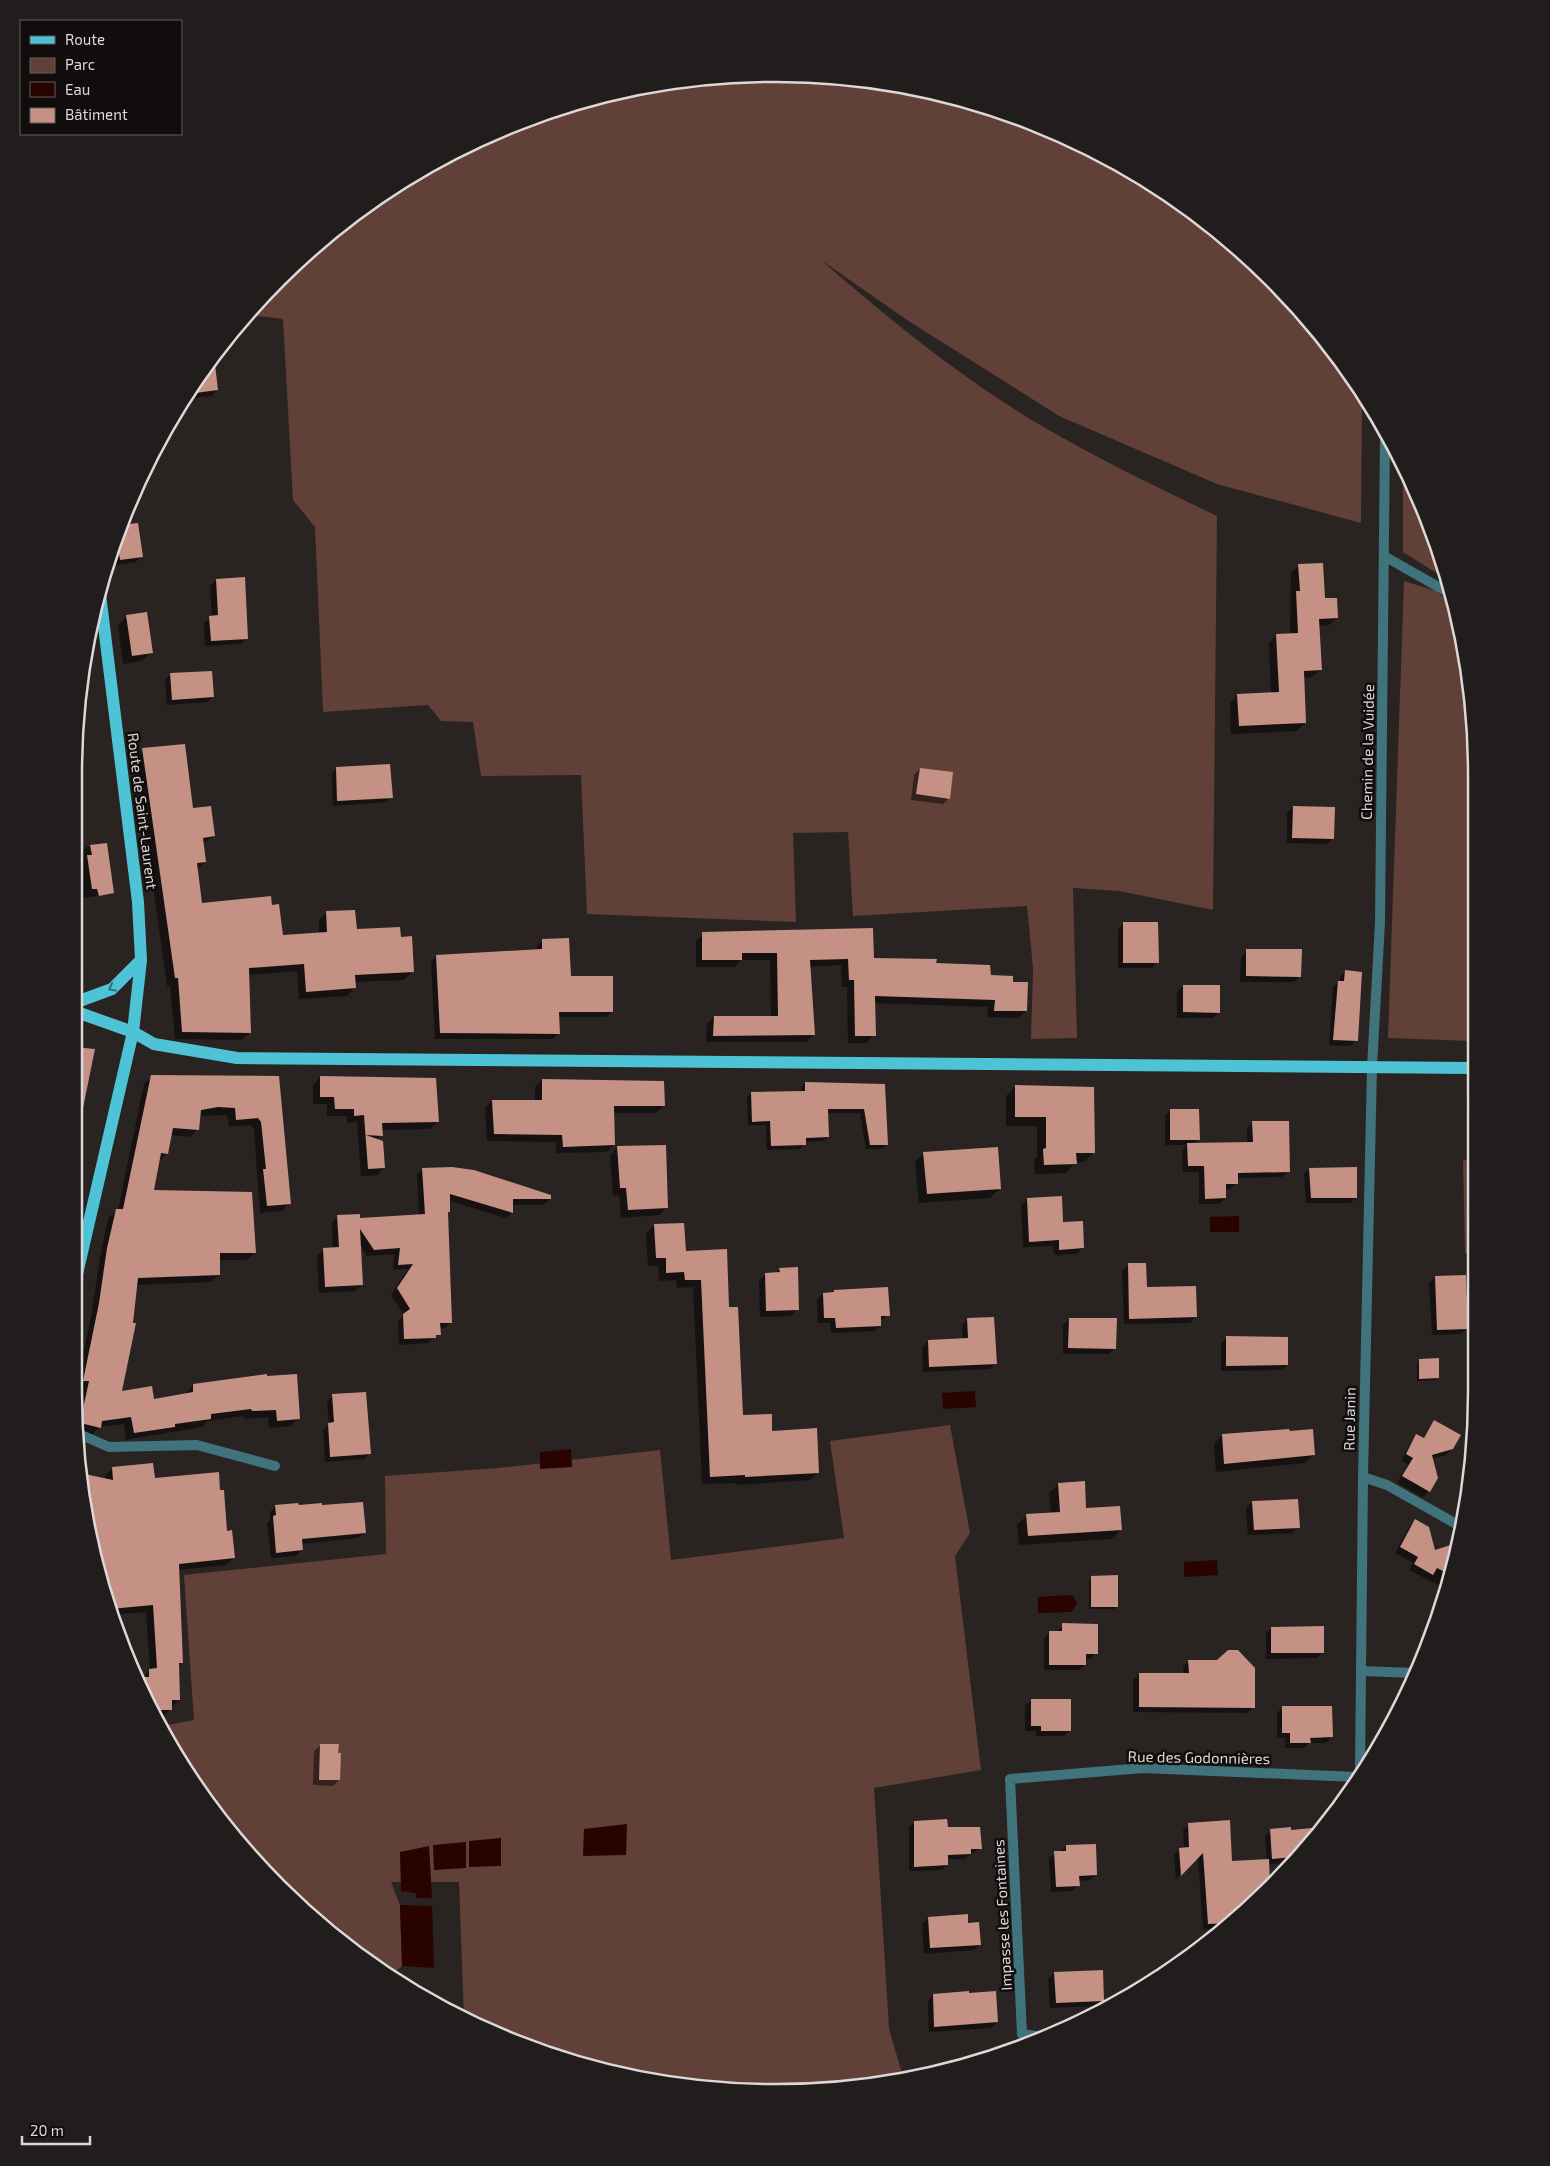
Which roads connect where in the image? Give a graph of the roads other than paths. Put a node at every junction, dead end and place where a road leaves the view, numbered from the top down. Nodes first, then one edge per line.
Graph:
1 (1385, 448) edge
2 (1384, 556) junction
3 (1442, 589) edge
4 (102, 612) edge
5 (141, 960) junction
6 (82, 1000) edge
7 (82, 1014) edge
8 (133, 1032) junction
9 (1372, 1067) junction
10 (1468, 1068) edge
11 (82, 1252) edge
12 (84, 1436) edge
13 (275, 1466) dead end
14 (1363, 1477) junction
15 (1455, 1523) edge
16 (1361, 1671) junction
17 (1407, 1673) edge
18 (1360, 1761) edge
19 (1350, 1777) edge
20 (1010, 1779) joint
21 (1029, 2035) edge

1 - 2 street, Chemin de la Vuidée
2 - 3 street
2 - 9 street, Chemin de la Vuidée
4 - 5 main road, Route de Saint-Laurent
5 -> 6 main road
5 - 8 main road, Route de Saint-Laurent
7 - 8 main road
8 - 9 main road
8 - 11 main road, Route de Saint-Laurent
9 - 10 main road
9 - 14 street, Rue Janin
12 - 13 street
14 - 15 street
14 - 16 street, Rue Janin
16 - 17 street
16 - 18 street, Rue Janin
19 - 20 street, Rue des Godonnières
20 - 21 street, Impasse les Fontaines

